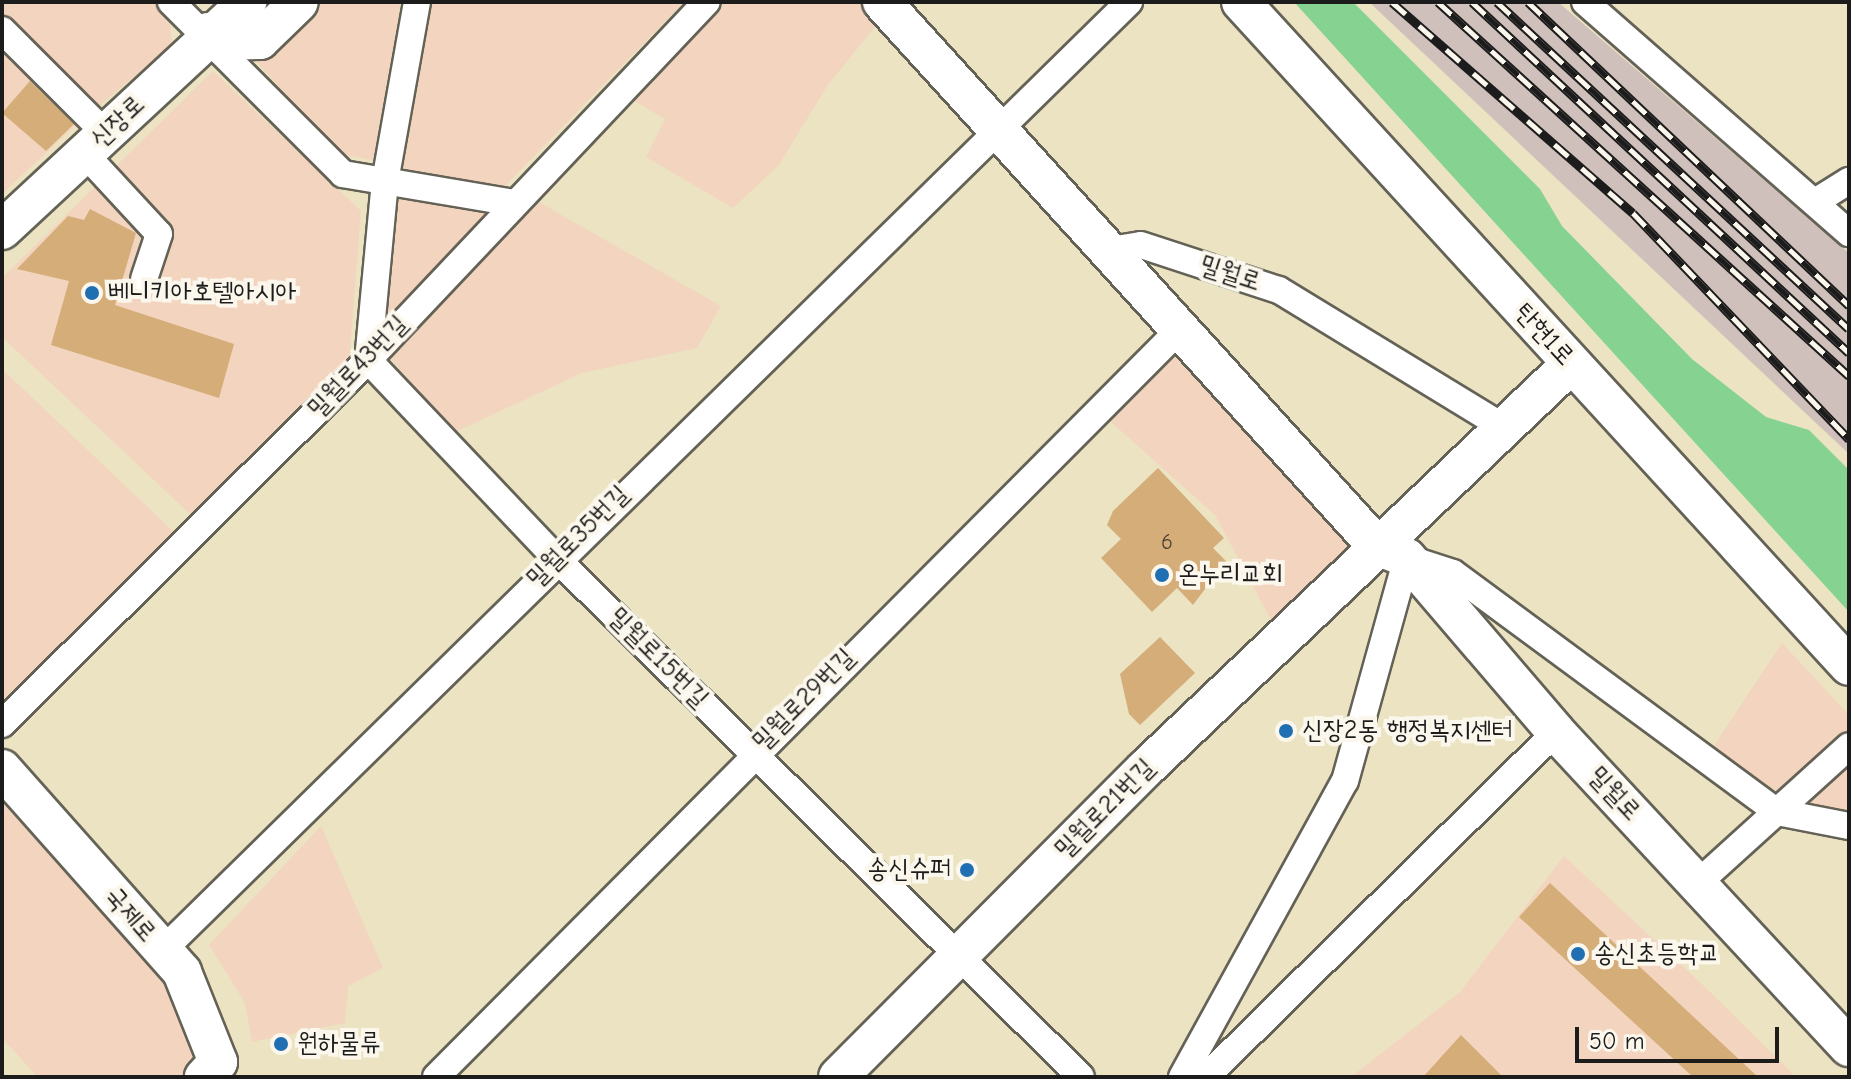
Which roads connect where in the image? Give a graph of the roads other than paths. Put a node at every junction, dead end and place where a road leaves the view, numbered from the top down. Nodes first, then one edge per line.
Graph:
1 (171, 2) edge
2 (299, 2) edge
3 (417, 2) edge
4 (707, 2) edge
5 (882, 2) edge
6 (1129, 2) edge
7 (1241, 2) edge
8 (1585, 2) edge
9 (233, 6) edge
10 (2, 30) edge
11 (206, 41) junction
12 (996, 127) junction
13 (94, 143) junction
14 (385, 181) junction
15 (1849, 181) edge
16 (1815, 202) junction
17 (514, 203) junction
18 (4, 225) edge
19 (1849, 233) edge
20 (1110, 250) junction
21 (144, 279) dead end
22 (1179, 330) junction
23 (368, 360) junction
24 (1571, 364) junction
25 (1505, 428) junction
26 (1392, 552) junction
27 (556, 558) junction
28 (1849, 666) edge
29 (2, 724) edge
30 (1556, 732) junction
31 (1849, 746) edge
32 (752, 751) junction
33 (2, 769) edge
34 (1777, 812) junction
35 (1849, 826) edge
36 (1697, 884) junction
37 (162, 951) junction
38 (957, 954) junction
39 (1849, 1047) edge
40 (214, 1072) edge
41 (436, 1077) edge
42 (838, 1077) edge
43 (1081, 1077) edge
44 (1182, 1077) edge
45 (1206, 1077) edge

1 - 11 street
2 - 11 street
3 - 14 street
4 - 17 street, 밀월로43번길
5 - 12 street, 밀월로
6 - 12 street, 밀월로35번길
7 - 24 street, 탄현1로
8 - 16 street
9 - 11 street
10 - 13 street
11 - 13 street, 신장로
11 - 14 street
12 - 20 street, 밀월로
12 - 27 street, 밀월로35번길
13 - 18 street, 신장로
13 - 21 street
14 - 17 street
14 - 23 street
15 - 16 street
16 - 19 street
17 - 23 street, 밀월로43번길
20 - 22 street, 밀월로
20 - 25 street, 밀월로
22 - 26 street, 밀월로
22 - 32 street, 밀월로29번길
23 - 27 street, 밀월로15번길
23 - 29 street, 밀월로43번길
24 - 25 street
24 - 28 street, 탄현1로
25 - 26 street
26 - 30 street, 밀월로
26 - 34 street
26 - 38 street, 밀월로21번길
26 - 44 street
27 - 32 street, 밀월로15번길
27 - 37 street, 밀월로35번길
30 - 36 street, 밀월로
30 - 45 street
31 - 34 street
32 - 38 street, 밀월로15번길
32 - 41 street, 밀월로29번길
33 - 37 street, 국제로
34 - 35 street
34 - 36 street
36 - 39 street, 밀월로
37 - 40 street, 국제로
38 - 42 street, 밀월로21번길
38 - 43 street, 밀월로15번길

